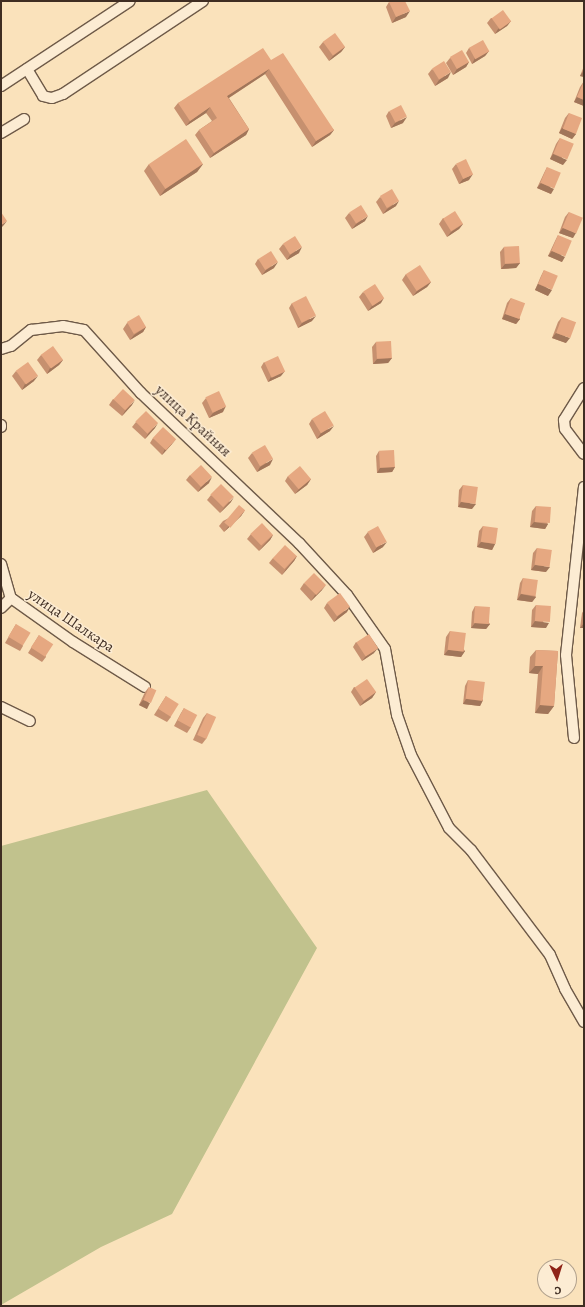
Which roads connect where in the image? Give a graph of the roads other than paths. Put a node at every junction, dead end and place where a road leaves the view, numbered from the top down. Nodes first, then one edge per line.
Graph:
1 (130, 1) edge
2 (203, 1) edge
3 (27, 70) junction
4 (1, 86) edge
5 (24, 119) dead end
6 (1, 133) edge
7 (1, 349) edge
8 (584, 388) edge
9 (584, 454) edge
10 (584, 487) edge
11 (1, 564) edge
12 (11, 598) junction
13 (1, 608) edge
14 (145, 687) dead end
15 (1, 707) edge
16 (30, 721) dead end
17 (574, 738) dead end
18 (584, 1022) edge

1 - 3 street
2 - 3 street
3 - 4 street
5 - 6 street
7 - 18 street, улица Крайняя
8 - 9 street
10 - 17 street
11 - 12 street, улица Шалкара
12 - 13 street
12 - 14 street, улица Шалкара
15 - 16 street

